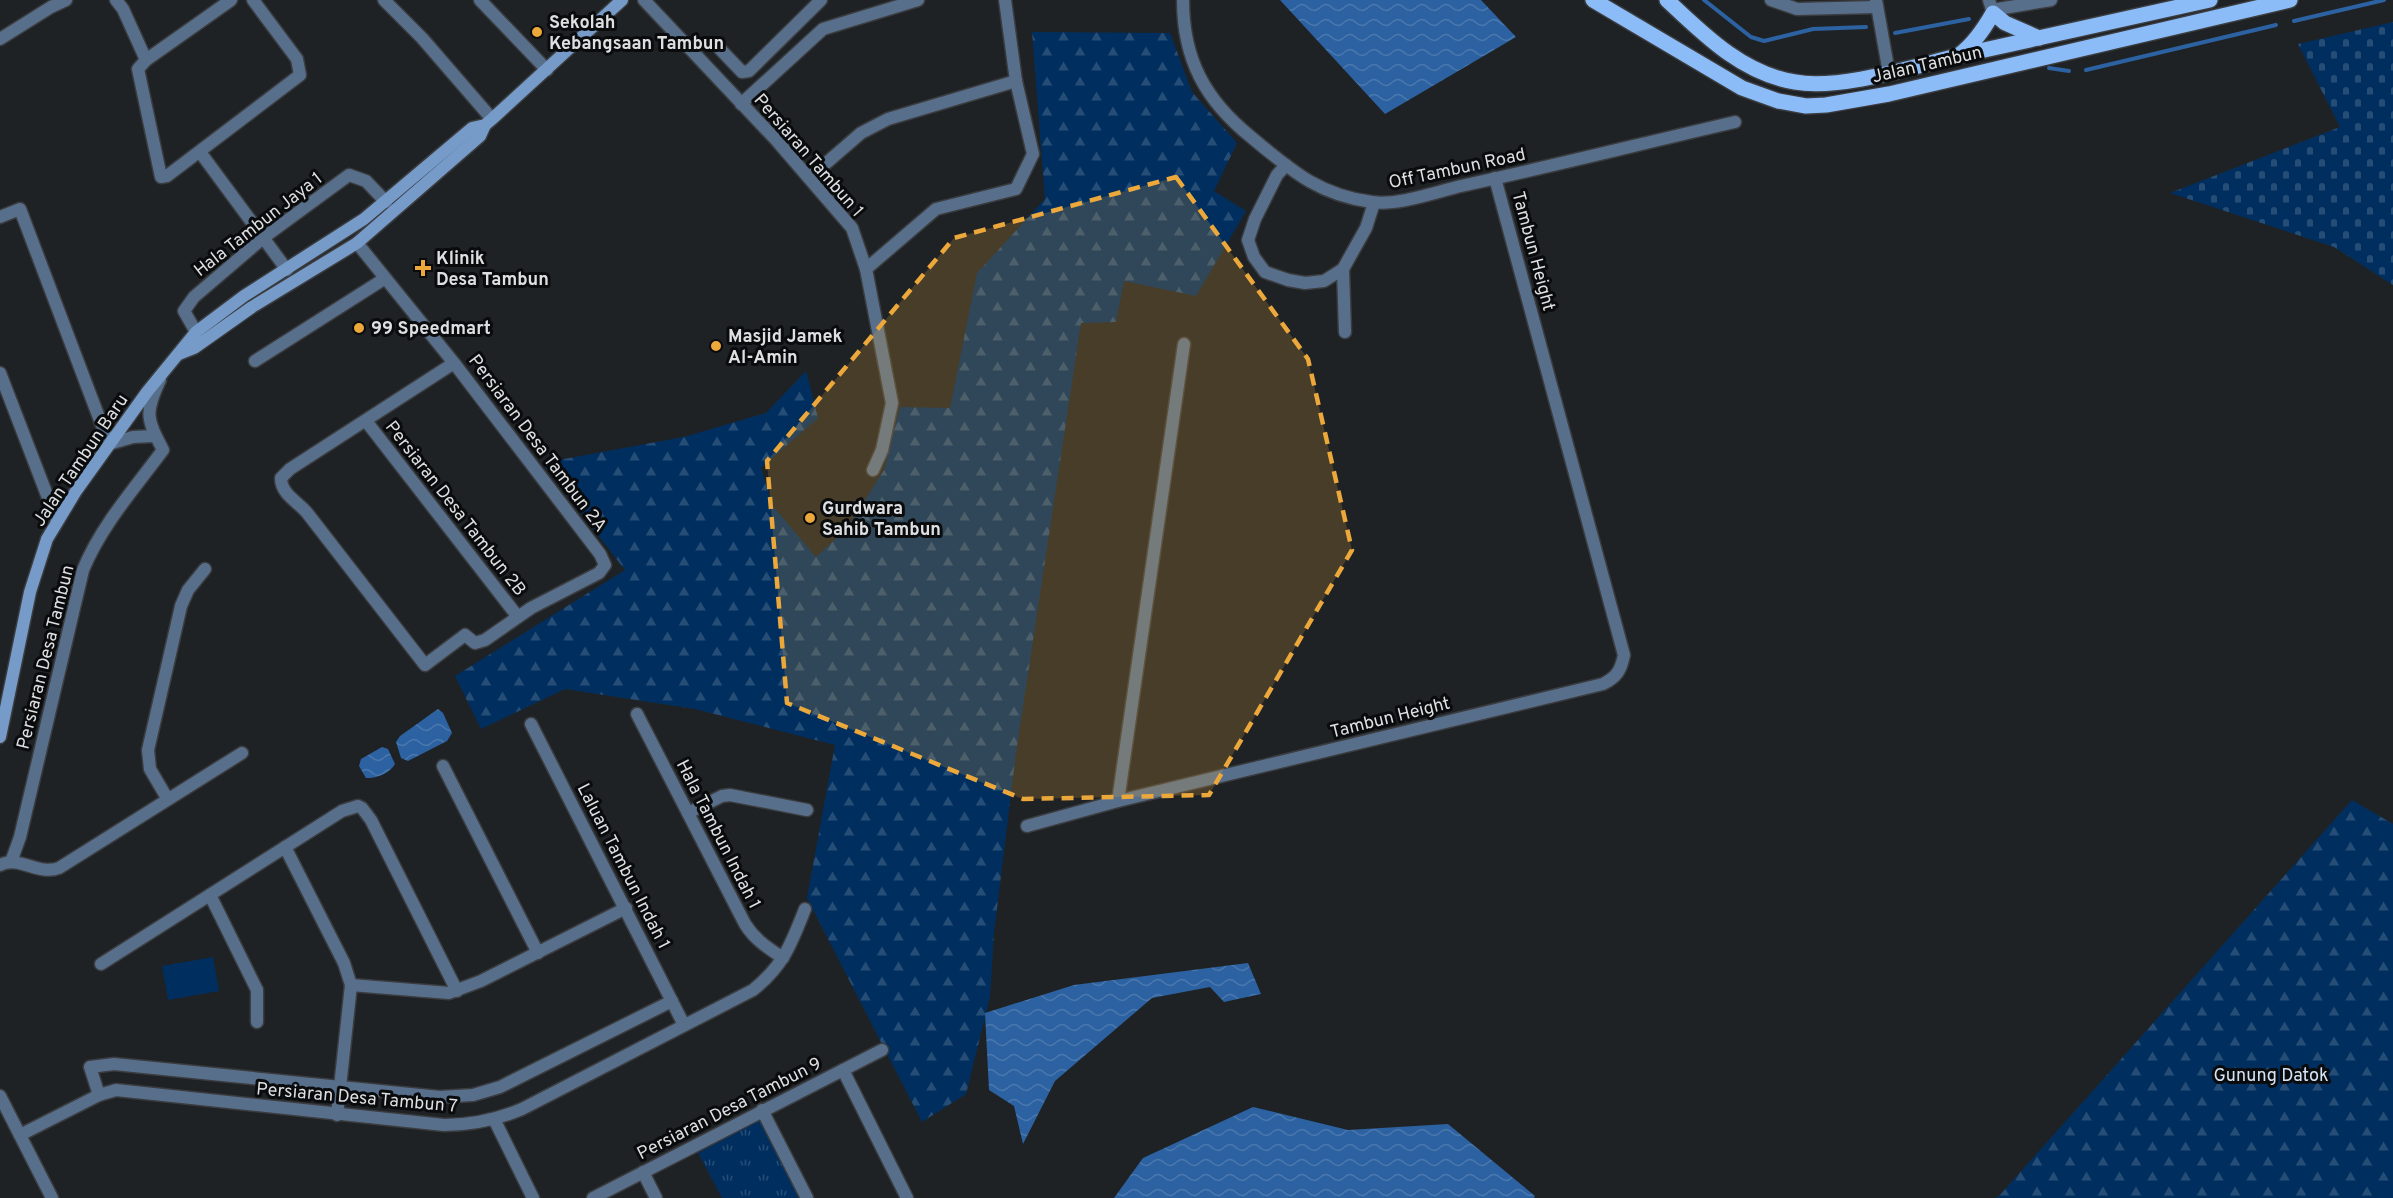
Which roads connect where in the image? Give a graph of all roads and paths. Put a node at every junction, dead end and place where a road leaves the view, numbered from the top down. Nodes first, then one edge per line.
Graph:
1 (66, 0) edge
2 (116, 0) edge
3 (231, 0) edge
4 (253, 0) edge
5 (384, 0) edge
6 (480, 0) edge
7 (622, 0) edge
8 (644, 0) edge
9 (821, 0) edge
10 (917, 0) edge
11 (1005, 0) edge
12 (1183, 0) edge
13 (1593, 0) edge
14 (1667, 0) edge
15 (1771, 0) edge
16 (2051, 0) edge
17 (2210, 0) edge
18 (2290, 0) edge
19 (1876, 4) edge
20 (1992, 8) edge
21 (2039, 38) junction
22 (0, 39) edge
23 (720, 49) dead end
24 (1956, 57) junction
25 (146, 60) junction
26 (547, 70) junction
27 (1889, 73) junction
28 (1016, 81) junction
29 (741, 104) junction
30 (488, 122) junction
31 (1735, 122) dead end
32 (200, 152) junction
33 (1286, 165) junction
34 (808, 178) junction
35 (1495, 178) junction
36 (386, 202) junction
37 (1374, 203) junction
38 (0, 217) edge
39 (364, 219) junction
40 (263, 238) junction
41 (357, 243) junction
42 (315, 267) junction
43 (866, 268) junction
44 (1343, 269) junction
45 (287, 270) junction
46 (384, 279) junction
47 (272, 294) junction
48 (196, 332) junction
49 (1345, 332) dead end
50 (1184, 344) dead end
51 (179, 354) junction
52 (255, 361) dead end
53 (454, 363) junction
54 (0, 373) edge
55 (163, 373) junction
56 (366, 421) junction
57 (154, 436) junction
58 (109, 444) junction
59 (873, 471) dead end
60 (57, 521) junction
61 (205, 569) dead end
62 (518, 617) junction
63 (637, 714) dead end
64 (531, 724) dead end
65 (0, 737) edge
66 (242, 753) dead end
67 (442, 766) dead end
68 (167, 798) junction
69 (1118, 801) junction
70 (807, 810) dead end
71 (688, 813) junction
72 (1027, 826) dead end
73 (285, 847) junction
74 (5, 863) edge
75 (210, 895) junction
76 (626, 908) junction
77 (805, 909) dead end
78 (538, 953) junction
79 (783, 958) junction
80 (101, 964) dead end
81 (351, 985) junction
82 (457, 991) junction
83 (672, 1000) junction
84 (257, 1022) dead end
85 (684, 1025) junction
86 (882, 1050) dead end
87 (843, 1070) junction
88 (340, 1087) junction
89 (99, 1095) junction
90 (0, 1096) edge
91 (762, 1110) junction
92 (337, 1115) junction
93 (494, 1119) junction
94 (20, 1135) junction
95 (643, 1172) junction
96 (52, 1198) edge
97 (533, 1198) edge
98 (593, 1198) edge
99 (656, 1198) edge
100 (807, 1198) edge
101 (907, 1198) edge

1 - 22 street
2 - 25 street
3 - 25 street
4 - 32 street
5 - 30 street
6 - 26 street
7 - 26 main road, Jalan Tambun Baru
8 - 29 street, Persiaran Tambun 1
9 - 23 street
10 - 29 street
11 - 28 street
12 - 33 street, Off Tambun Road
13 - 18 main road, Jalan Tambun
14 - 27 main road, Jalan Tambun
15 - 19 street
16 - 20 street
17 - 21 main road, Jalan Tambun
19 - 27 street
20 - 21 main road
20 - 24 main road
21 - 24 main road, Jalan Tambun
24 - 27 main road, Jalan Tambun
25 - 32 street
26 - 30 main road, Jalan Tambun Baru
28 - 34 street
28 - 43 street
29 - 34 street, Persiaran Tambun 1
30 - 36 main road, Jalan Tambun Baru
30 - 41 main road, Jalan Tambun Baru
31 - 35 street, Off Tambun Road
32 - 40 street
33 - 37 street, Off Tambun Road
33 - 44 street
34 - 43 street, Persiaran Tambun 1
35 - 37 street, Off Tambun Road
35 - 69 street, Tambun Height
36 - 39 main road, Jalan Tambun Baru
36 - 40 street, Hala Tambun Jaya 1
37 - 44 street
38 - 58 street
39 - 41 main road
39 - 45 main road, Jalan Tambun Baru
40 - 45 street
40 - 48 street, Hala Tambun Jaya 1
41 - 42 main road, Jalan Tambun Baru
41 - 46 street, Persiaran Desa Tambun 2A
42 - 45 main road
42 - 47 main road, Jalan Tambun Baru
43 - 59 street, Persiaran Tambun 1
44 - 49 street
45 - 47 main road
45 - 48 main road, Jalan Tambun Baru
46 - 52 street
46 - 53 street, Persiaran Desa Tambun 2A
47 - 51 main road, Jalan Tambun Baru
48 - 51 main road, Jalan Tambun Baru
50 - 69 street
51 - 55 main road, Jalan Tambun Baru
53 - 56 street
53 - 62 street, Persiaran Desa Tambun 2A
54 - 60 street
55 - 57 street, Persiaran Desa Tambun
55 - 58 main road, Jalan Tambun Baru
56 - 62 street, Persiaran Desa Tambun 2B
56 - 62 street
57 - 58 street
57 - 74 street, Persiaran Desa Tambun
58 - 60 main road, Jalan Tambun Baru
60 - 65 main road, Jalan Tambun Baru
61 - 68 street
63 - 71 street, Hala Tambun Indah 1
64 - 76 street, Laluan Tambun Indah 1
66 - 68 street
67 - 78 street
68 - 74 street
69 - 72 street, Tambun Height
70 - 71 street
71 - 79 street, Hala Tambun Indah 1
73 - 75 street
73 - 81 street
73 - 82 street
75 - 80 street
75 - 84 street
76 - 78 street
76 - 83 street, Laluan Tambun Indah 1
77 - 79 street, Persiaran Desa Tambun 7
78 - 82 street
79 - 85 street, Persiaran Desa Tambun 7
81 - 82 street
81 - 88 street
83 - 85 street, Laluan Tambun Indah 1
83 - 88 street, Persiaran Desa Tambun 7
85 - 93 street, Persiaran Desa Tambun 7
86 - 87 street, Persiaran Desa Tambun 9
87 - 91 street, Persiaran Desa Tambun 9
87 - 101 street
88 - 89 street, Persiaran Desa Tambun 7
88 - 92 street
89 - 92 street, Persiaran Desa Tambun 7
89 - 94 street, Persiaran Desa Tambun 7
90 - 94 street
91 - 95 street, Persiaran Desa Tambun 9
91 - 100 street
92 - 93 street, Persiaran Desa Tambun 7
93 - 97 street
94 - 96 street
95 - 98 street, Persiaran Desa Tambun 9
95 - 99 street

